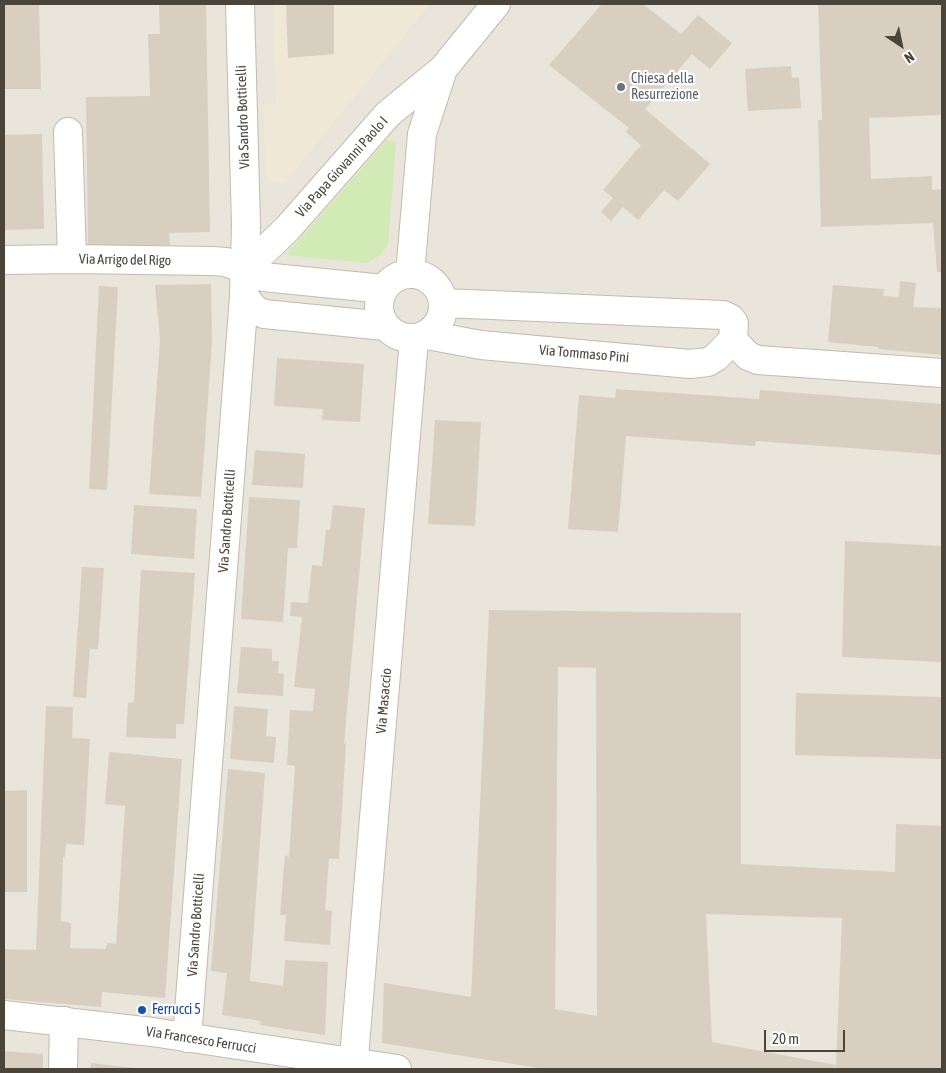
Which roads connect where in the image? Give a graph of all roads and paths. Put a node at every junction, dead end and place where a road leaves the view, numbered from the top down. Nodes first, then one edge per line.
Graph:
1 (240, 4) edge
2 (496, 4) edge
3 (443, 69) junction
4 (68, 132) dead end
5 (72, 259) junction
6 (4, 260) edge
7 (410, 274) junction
8 (244, 283) junction
9 (384, 289) junction
10 (444, 303) junction
11 (386, 326) junction
12 (420, 337) junction
13 (733, 340) junction
14 (942, 373) edge
15 (4, 1015) edge
16 (64, 1021) junction
17 (187, 1038) junction
18 (353, 1066) edge
19 (63, 1069) edge
20 (397, 1069) edge

1 - 8 street, Via Sandro Botticelli
2 - 3 street, Via Papa Giovanni Paolo I
3 - 7 street, Via Papa Giovanni Paolo I
3 - 8 street, Via Papa Giovanni Paolo I
4 - 5 street
5 - 6 street, Via Arrigo del Rigo
5 - 8 street, Via Arrigo del Rigo
7 - 9 street
7 - 10 street
8 - 9 street
8 - 11 street, Via Tommaso Pini
8 - 17 street, Via Sandro Botticelli
9 - 11 street
10 - 12 street
10 - 13 street
11 - 12 street, Via Tommaso Pini
12 - 13 street, Via Tommaso Pini
12 - 18 street, Via Masaccio
13 - 14 street
15 - 16 street, Via Francesco Ferrucci
16 - 17 street, Via Francesco Ferrucci
16 - 19 street
17 - 18 street, Via Francesco Ferrucci
18 - 20 street, Via Francesco Ferrucci

